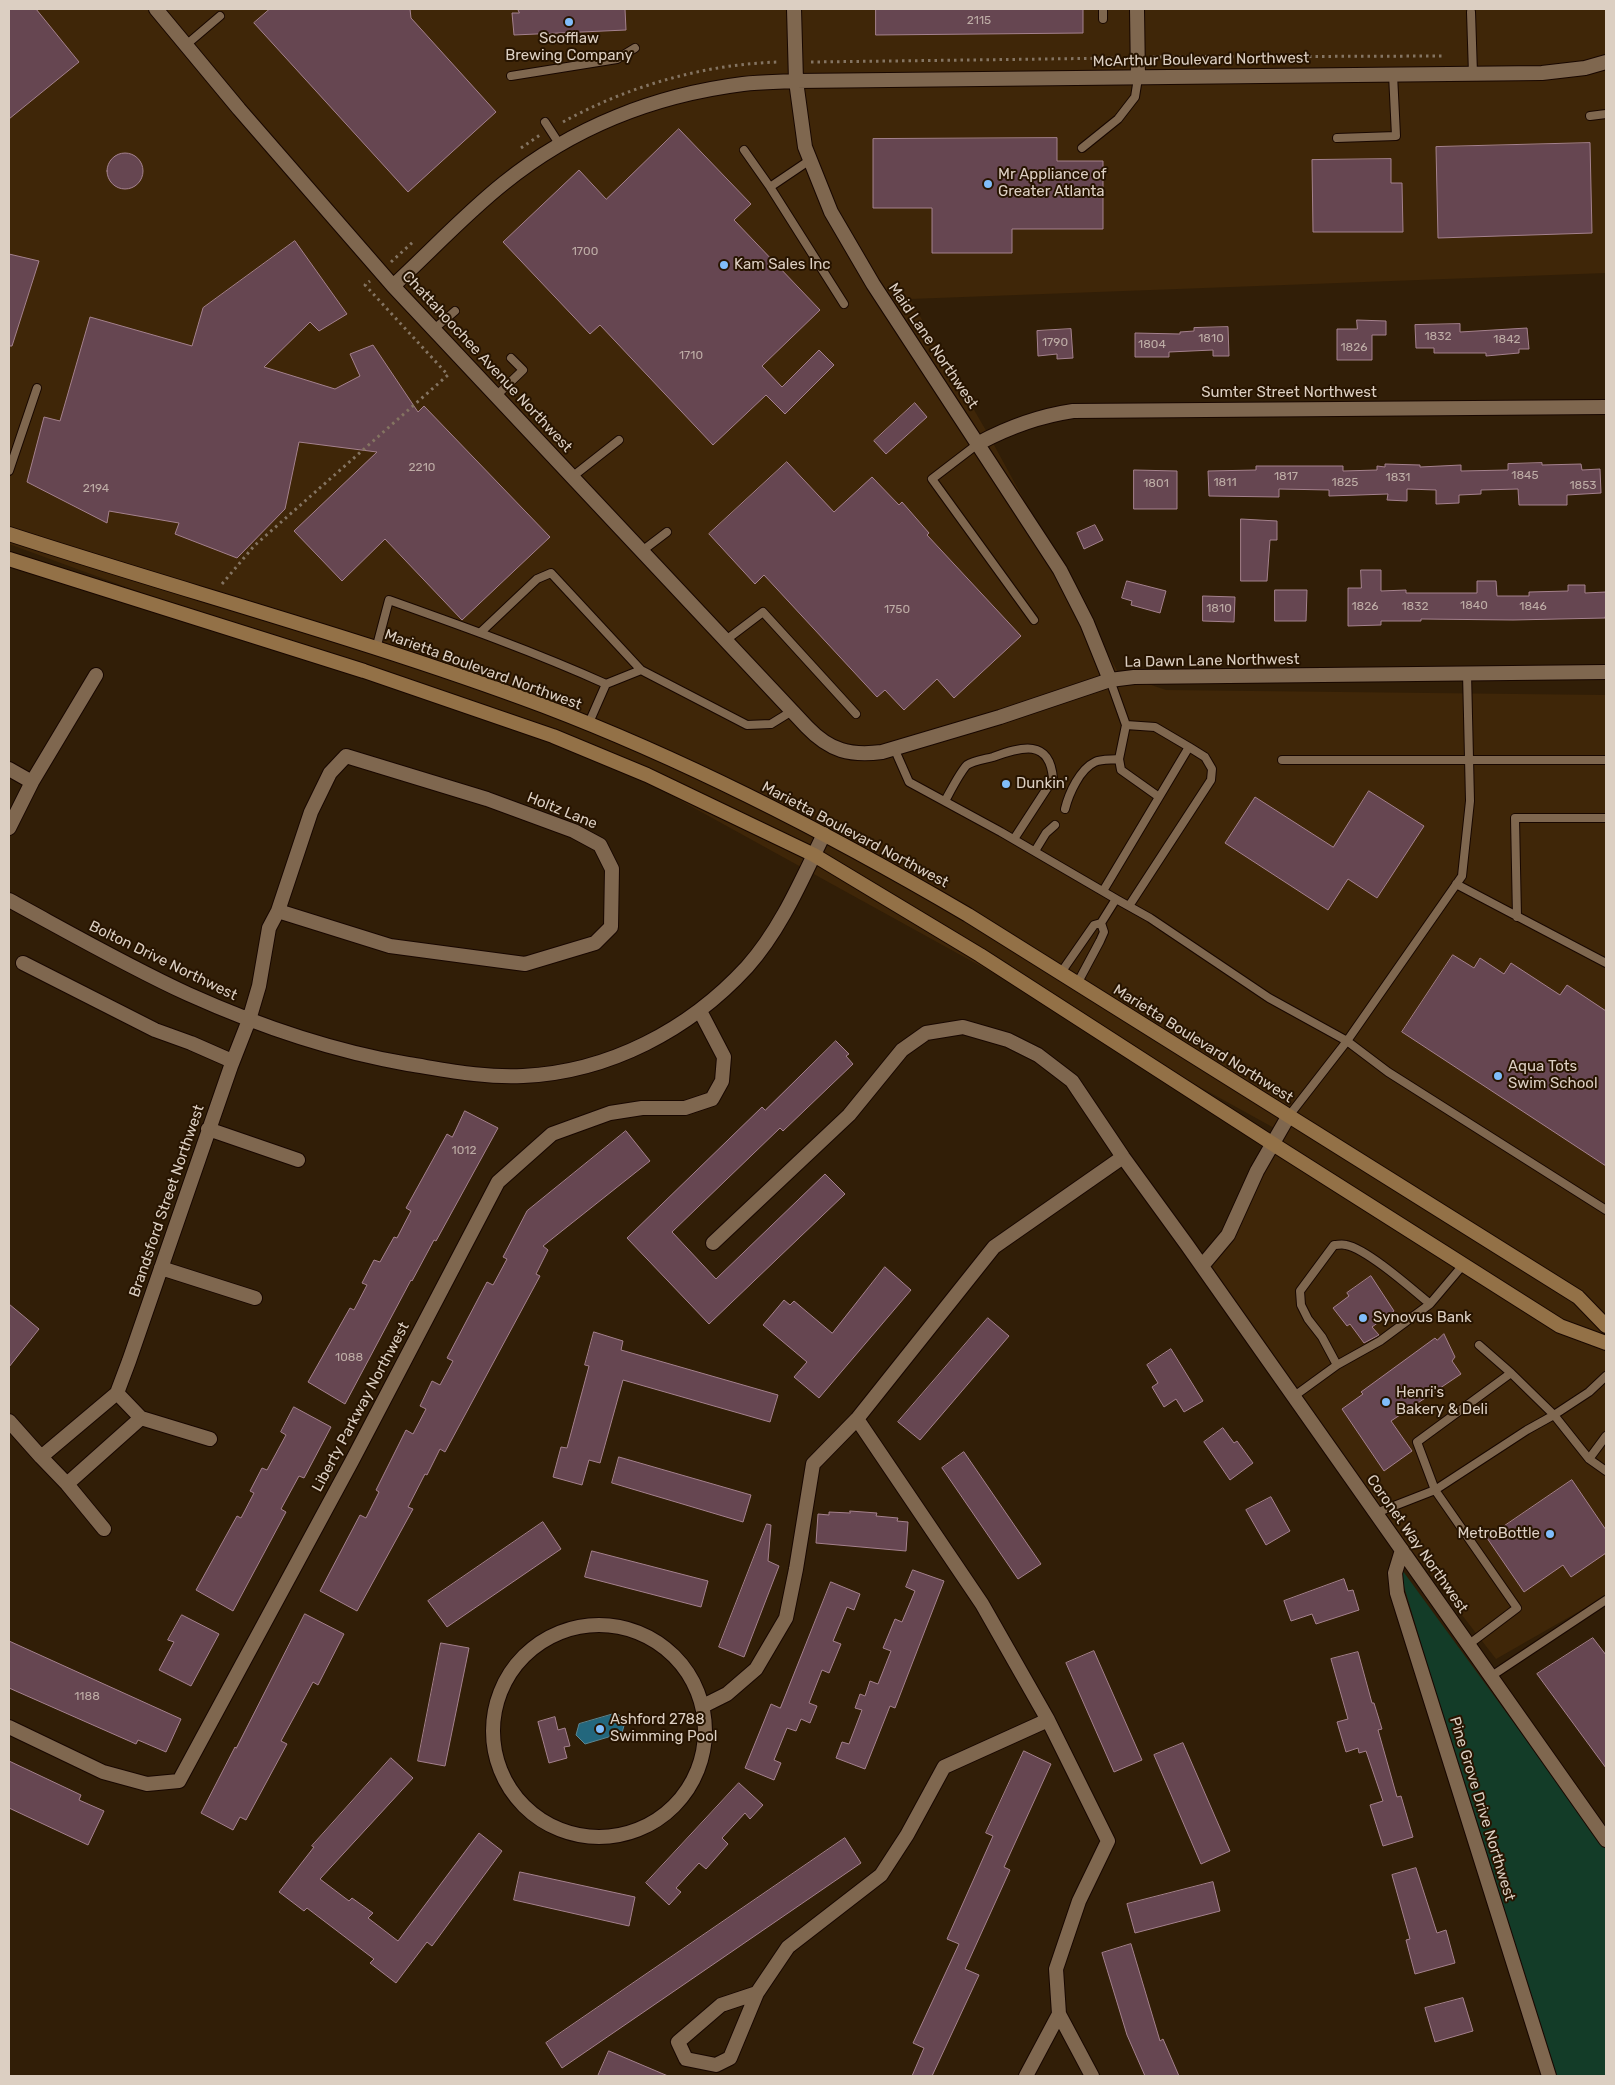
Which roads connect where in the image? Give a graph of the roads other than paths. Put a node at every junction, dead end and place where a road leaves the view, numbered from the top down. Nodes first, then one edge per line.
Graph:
1 (156, 9) edge
2 (794, 9) edge
3 (1103, 9) edge
4 (1137, 9) edge
5 (1471, 12) dead end
6 (220, 16) dead end
7 (1104, 19) dead end
8 (186, 45) junction
9 (634, 48) dead end
10 (1606, 62) edge
11 (1393, 74) junction
12 (1473, 74) junction
13 (511, 76) dead end
14 (1138, 78) junction
15 (796, 81) junction
16 (1606, 114) edge
17 (1590, 116) dead end
18 (545, 122) dead end
19 (1337, 138) dead end
20 (560, 145) junction
21 (1082, 148) dead end
22 (744, 150) dead end
23 (810, 160) junction
24 (770, 187) junction
25 (393, 286) junction
26 (844, 304) dead end
27 (455, 311) dead end
28 (434, 329) junction
29 (511, 358) dead end
30 (37, 388) dead end
31 (496, 396) junction
32 (1606, 407) edge
33 (619, 440) dead end
34 (978, 444) junction
35 (9, 471) edge
36 (572, 477) junction
37 (667, 532) dead end
38 (9, 534) edge
39 (642, 551) junction
40 (9, 559) edge
41 (1034, 620) dead end
42 (481, 632) junction
43 (726, 640) junction
44 (376, 649) junction
45 (641, 670) junction
46 (1606, 672) edge
47 (1467, 673) junction
48 (96, 675) dead end
49 (1110, 680) junction
50 (606, 684) junction
51 (792, 711) junction
52 (856, 714) dead end
53 (588, 725) junction
54 (1126, 725) junction
55 (807, 727) joint
56 (1189, 747) junction
57 (894, 748) junction
58 (1119, 759) junction
59 (1469, 759) junction
60 (1282, 760) dead end
61 (1606, 760) edge
62 (9, 769) edge
63 (32, 782) junction
64 (1159, 797) junction
65 (945, 801) junction
66 (1061, 806) dead end
67 (1606, 818) edge
68 (1052, 822) dead end
69 (9, 828) edge
70 (824, 834) junction
71 (1014, 839) junction
72 (1035, 851) junction
73 (814, 855) junction
74 (1456, 884) junction
75 (1102, 891) junction
76 (1116, 899) junction
77 (9, 900) edge
78 (1129, 906) junction
79 (278, 911) junction
80 (1517, 917) junction
81 (1101, 923) junction
82 (24, 963) dead end
83 (1606, 963) edge
84 (1060, 974) junction
85 (1077, 984) junction
86 (700, 1011) junction
87 (249, 1020) junction
88 (1347, 1041) junction
89 (232, 1061) junction
90 (1288, 1117) junction
91 (208, 1129) junction
92 (1273, 1144) junction
93 (1122, 1157) junction
94 (298, 1160) dead end
95 (1606, 1210) edge
96 (712, 1243) dead end
97 (1463, 1265) junction
98 (1202, 1266) junction
99 (161, 1268) junction
100 (255, 1298) dead end
101 (1430, 1304) junction
102 (1606, 1326) edge
103 (1606, 1343) edge
104 (1479, 1345) dead end
105 (1337, 1365) junction
106 (1510, 1374) junction
107 (1606, 1376) edge
108 (116, 1393) junction
109 (1293, 1396) junction
110 (1554, 1415) junction
111 (141, 1418) junction
112 (857, 1419) junction
113 (9, 1421) edge
114 (1606, 1436) edge
115 (210, 1439) dead end
116 (41, 1457) junction
117 (1589, 1459) junction
118 (1606, 1472) edge
119 (67, 1484) junction
120 (1435, 1490) junction
121 (1376, 1512) junction
122 (104, 1529) dead end
123 (1402, 1550) junction
124 (1606, 1600) edge
125 (1468, 1645) junction
126 (1490, 1676) junction
127 (703, 1706) junction
128 (1048, 1720) junction
129 (9, 1727) edge
130 (1606, 1840) edge
131 (757, 1993) junction
132 (1059, 2014) junction
133 (1026, 2076) edge
134 (1092, 2076) edge
135 (1549, 2076) edge

1 - 8 street, Chattahoochee Avenue Northwest
2 - 15 street, Maid Lane Northwest
3 - 7 lane
4 - 14 street
5 - 12 lane
6 - 8 lane
8 - 25 street, Chattahoochee Avenue Northwest
9 - 13 lane
10 - 12 street, McArthur Boulevard Northwest
11 - 12 street, McArthur Boulevard Northwest
11 - 14 street, McArthur Boulevard Northwest
11 - 19 lane
14 - 15 street, McArthur Boulevard Northwest
14 - 21 lane
15 - 20 street, McArthur Boulevard Northwest
15 - 23 street, Maid Lane Northwest
16 - 17 lane
18 - 20 lane
20 - 25 street, McArthur Boulevard Northwest
22 - 24 lane
23 - 24 lane
23 - 34 street, Maid Lane Northwest
24 - 26 lane
25 - 28 street, Chattahoochee Avenue Northwest
27 - 28 lane
28 - 31 street, Chattahoochee Avenue Northwest
29 - 31 lane
30 - 35 lane
31 - 36 street, Chattahoochee Avenue Northwest
32 - 34 street, Sumter Street Northwest
33 - 36 lane
34 - 41 lane
34 - 49 street, Maid Lane Northwest
36 - 39 street, Chattahoochee Avenue Northwest
37 - 39 lane
38 - 44 main road, Marietta Boulevard Northwest
39 - 43 street, Chattahoochee Avenue Northwest
40 - 73 main road
42 - 44 lane
42 - 45 lane
42 - 50 lane
43 - 51 street, Chattahoochee Avenue Northwest
43 - 52 lane
44 - 53 main road, Marietta Boulevard Northwest
45 - 50 lane
45 - 51 lane
46 - 47 street, La Dawn Lane Northwest
47 - 49 street, La Dawn Lane Northwest
47 - 59 lane
48 - 63 street
49 - 54 lane
49 - 57 street, La Dawn Lane Northwest
50 - 53 lane
51 - 55 street, Chattahoochee Avenue Northwest
53 - 70 main road, Marietta Boulevard Northwest
54 - 56 lane
54 - 58 lane
55 - 57 street, La Dawn Lane Northwest
56 - 64 lane
56 - 78 lane
57 - 65 lane
58 - 64 lane
58 - 66 lane
59 - 60 lane
59 - 61 lane
59 - 74 lane
62 - 63 street
63 - 69 street
64 - 75 lane
65 - 71 lane
65 - 71 lane
67 - 80 lane
68 - 72 lane
70 - 73 street, Bolton Drive Northwest
70 - 84 main road, Marietta Boulevard Northwest
71 - 72 lane
72 - 75 lane
73 - 86 street, Bolton Drive Northwest
73 - 92 main road
74 - 80 lane
74 - 88 lane
75 - 76 lane
76 - 78 lane
76 - 81 lane
77 - 87 street, Bolton Drive Northwest
78 - 88 lane
79 - 79 street, Holtz Lane
79 - 87 street, Holtz Lane
80 - 83 lane
81 - 84 lane
81 - 85 lane
82 - 89 street
84 - 85 main road, Marietta Boulevard Northwest
85 - 90 main road, Marietta Boulevard Northwest
86 - 87 street, Bolton Drive Northwest
86 - 129 street, Liberty Parkway Northwest
87 - 89 street, Brandsford Street Northwest
88 - 90 lane
88 - 95 lane
89 - 91 street, Brandsford Street Northwest
90 - 92 street
90 - 102 main road, Marietta Boulevard Northwest
91 - 94 street
91 - 99 street, Brandsford Street Northwest
92 - 97 main road
92 - 98 street
93 - 96 street, Coronet Way Northwest
93 - 98 street, Coronet Way Northwest
93 - 112 street
97 - 101 lane
97 - 103 main road
98 - 109 street, Coronet Way Northwest
99 - 100 street
99 - 108 street, Brandsford Street Northwest
101 - 105 lane
101 - 105 lane
104 - 106 lane
105 - 109 lane
106 - 110 lane
106 - 120 lane
107 - 110 lane
108 - 111 street
108 - 116 street
109 - 121 street, Coronet Way Northwest
110 - 117 lane
110 - 120 lane
111 - 115 street
111 - 119 street
112 - 127 street
112 - 128 street
113 - 116 street
114 - 117 lane
116 - 119 street
117 - 118 lane
119 - 122 street
120 - 121 lane
120 - 125 lane
121 - 123 street, Coronet Way Northwest
123 - 125 street, Coronet Way Northwest
123 - 135 street, Pine Grove Drive Northwest
124 - 126 lane
125 - 126 street, Coronet Way Northwest
126 - 130 street, Coronet Way Northwest
127 - 127 street
128 - 131 street
128 - 132 street
131 - 131 street
132 - 133 street
132 - 134 street

